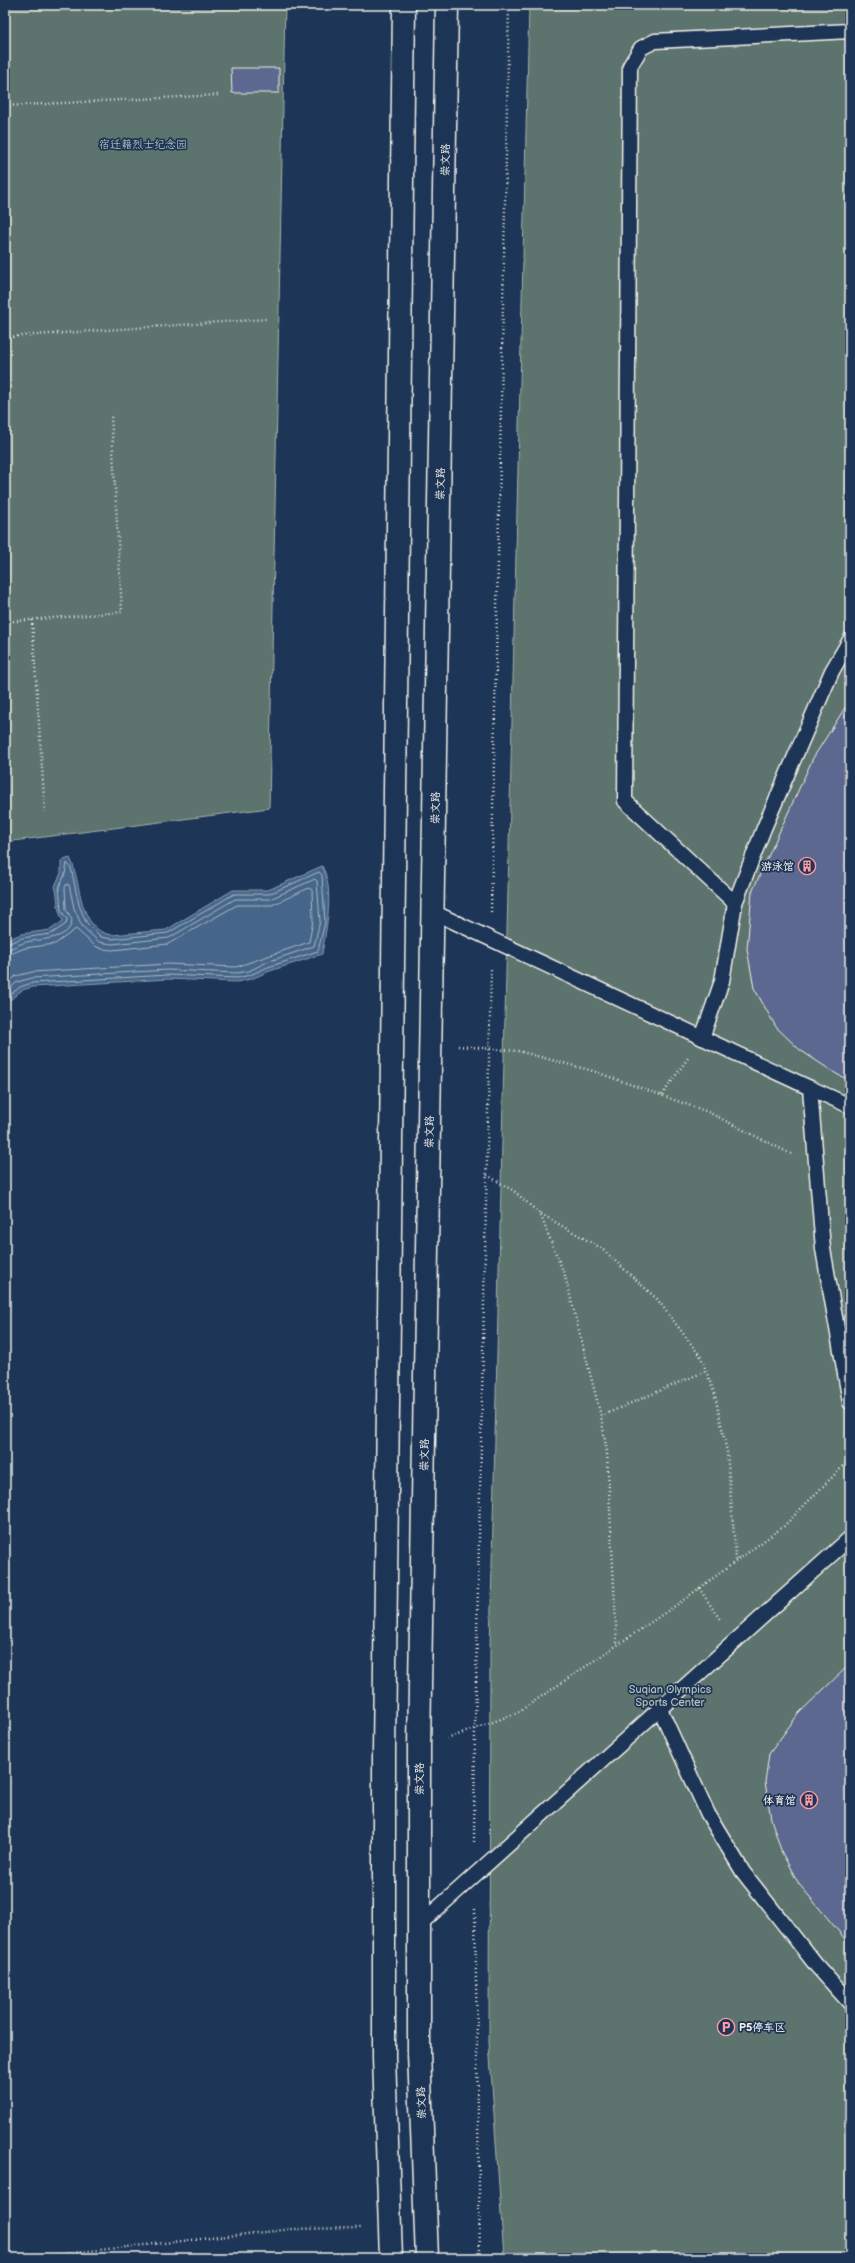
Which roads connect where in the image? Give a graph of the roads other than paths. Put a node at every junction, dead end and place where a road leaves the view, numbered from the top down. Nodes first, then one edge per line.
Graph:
1 (404, 5) edge
2 (447, 5) edge
3 (850, 30) edge
4 (850, 640) edge
5 (735, 903) junction
6 (433, 912) junction
7 (702, 1038) junction
8 (810, 1088) junction
9 (850, 1106) edge
10 (850, 1402) edge
11 (850, 1538) edge
12 (660, 1709) junction
13 (419, 1926) junction
14 (850, 2003) edge
15 (391, 2258) edge
16 (426, 2258) edge

1 - 15 street
2 - 6 street, 崇文路
3 - 5 lane
4 - 5 lane
5 - 7 lane
6 - 7 lane
6 - 13 street, 崇文路
7 - 8 lane
8 - 9 lane
8 - 10 lane
11 - 12 lane
12 - 13 lane
12 - 14 lane
13 - 16 street, 崇文路

